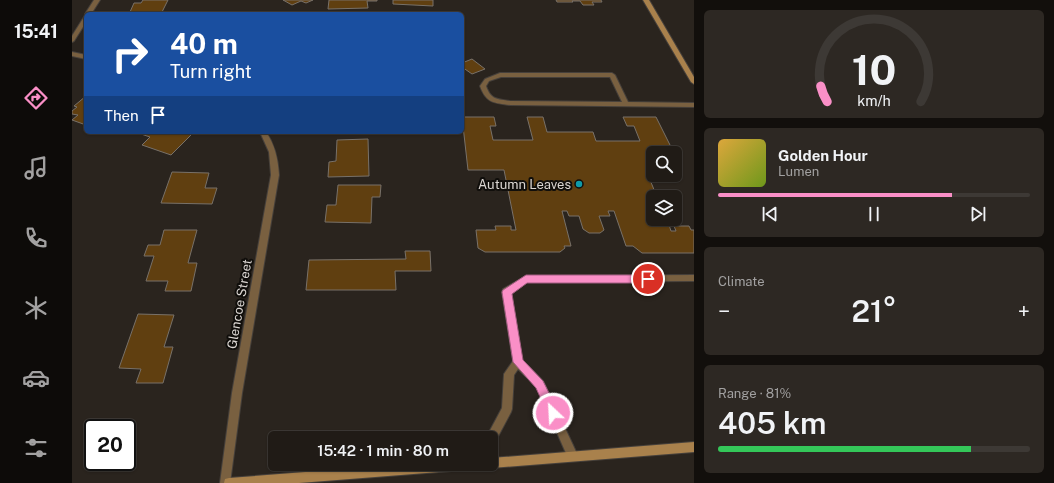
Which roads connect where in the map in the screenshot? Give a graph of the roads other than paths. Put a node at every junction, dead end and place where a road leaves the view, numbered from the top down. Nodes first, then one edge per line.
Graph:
1 (97, 0) edge
2 (646, 0) edge
3 (89, 12) edge
4 (84, 21) edge
5 (72, 40) edge
6 (72, 54) edge
7 (84, 57) edge
8 (694, 82) edge
9 (626, 104) junction
10 (694, 105) edge
11 (264, 134) edge
12 (694, 278) edge
13 (518, 362) junction
14 (495, 431) edge
15 (694, 447) edge
16 (573, 456) junction
17 (498, 462) edge
18 (386, 471) edge
19 (225, 483) edge
20 (229, 483) edge

1 - 3 street
2 - 8 main road
4 - 5 street
6 - 7 street
9 - 9 street
9 - 10 street
11 - 19 street, Glencoe Street
12 - 13 street
13 - 14 street
13 - 16 street
15 - 16 main road
16 - 17 main road
18 - 20 main road

